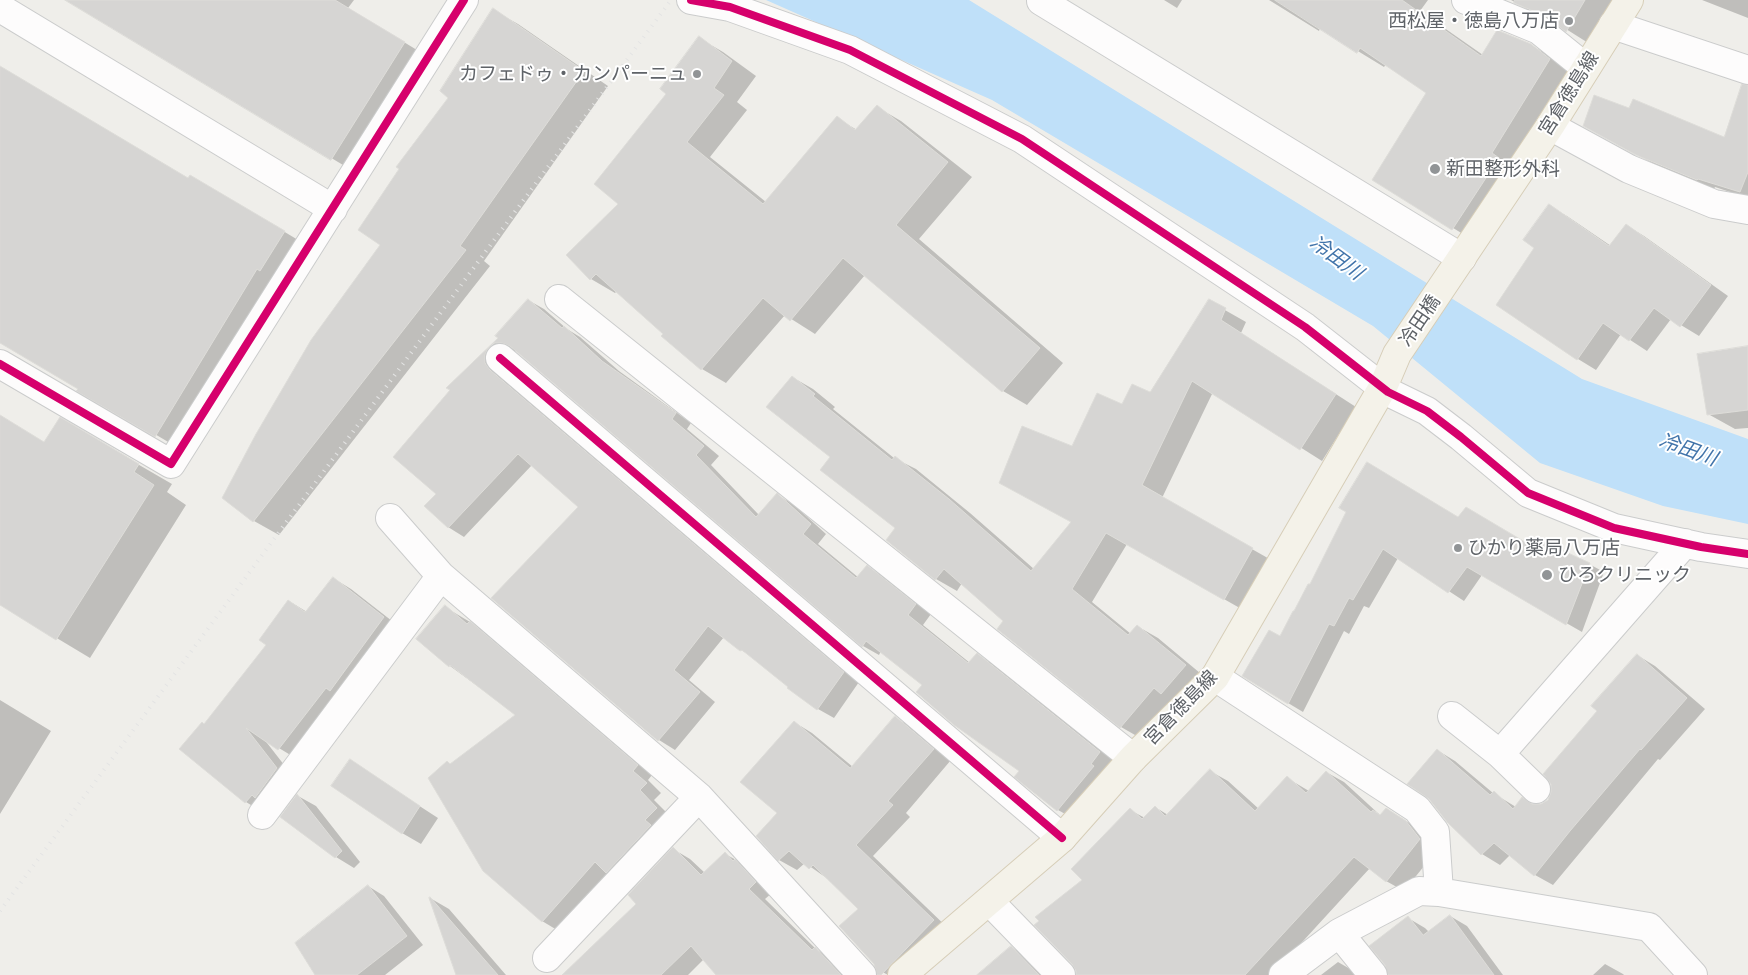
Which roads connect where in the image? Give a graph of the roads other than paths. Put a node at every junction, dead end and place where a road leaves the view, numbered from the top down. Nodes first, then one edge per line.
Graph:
1 (464, 0) edge
2 (691, 0) edge
3 (1040, 0) edge
4 (1466, 0) edge
5 (1629, 0) edge
6 (0, 8) edge
7 (1613, 25) junction
8 (1586, 68) junction
9 (1748, 70) edge
10 (1550, 126) junction
11 (333, 208) junction
12 (1748, 210) edge
13 (1462, 258) junction
14 (1442, 288) joint
15 (559, 299) dead end
16 (1398, 354) joint
17 (500, 358) dead end
18 (0, 364) edge
19 (1383, 387) junction
20 (390, 518) dead end
21 (1685, 543) junction
22 (1748, 554) edge
23 (440, 576) junction
24 (1215, 677) junction
25 (1452, 716) dead end
26 (1500, 754) junction
27 (1133, 758) junction
28 (1536, 789) dead end
29 (698, 797) junction
30 (262, 815) dead end
31 (1062, 838) junction
32 (1439, 892) junction
33 (989, 901) junction
34 (1340, 933) junction
35 (547, 958) dead end
36 (862, 975) edge
37 (902, 975) edge
38 (1061, 975) edge
39 (1283, 975) edge
40 (1372, 975) edge
41 (1693, 975) edge

1 - 11 street
2 - 19 street
3 - 13 street
4 - 8 street
5 - 7 main road, 宮倉徳島線
6 - 11 street
7 - 8 main road, 宮倉徳島線
7 - 9 street
8 - 10 main road, 宮倉徳島線
10 - 12 street
10 - 13 main road, 宮倉徳島線
11 - 18 street
13 - 14 main road, 宮倉徳島線
14 - 16 main road, 冷田橋
15 - 27 street
16 - 19 main road, 宮倉徳島線
17 - 31 street
19 - 21 street
19 - 24 main road, 宮倉徳島線
20 - 23 street
21 - 22 street
21 - 26 street
23 - 29 street
23 - 30 street
24 - 27 main road, 宮倉徳島線
24 - 32 street
25 - 26 street
26 - 28 street
27 - 31 main road, 宮倉徳島線
29 - 35 street
29 - 36 street
31 - 33 main road, 宮倉徳島線
32 - 34 street
32 - 41 street
33 - 37 main road, 宮倉徳島線
33 - 38 street
34 - 39 street
34 - 40 street

